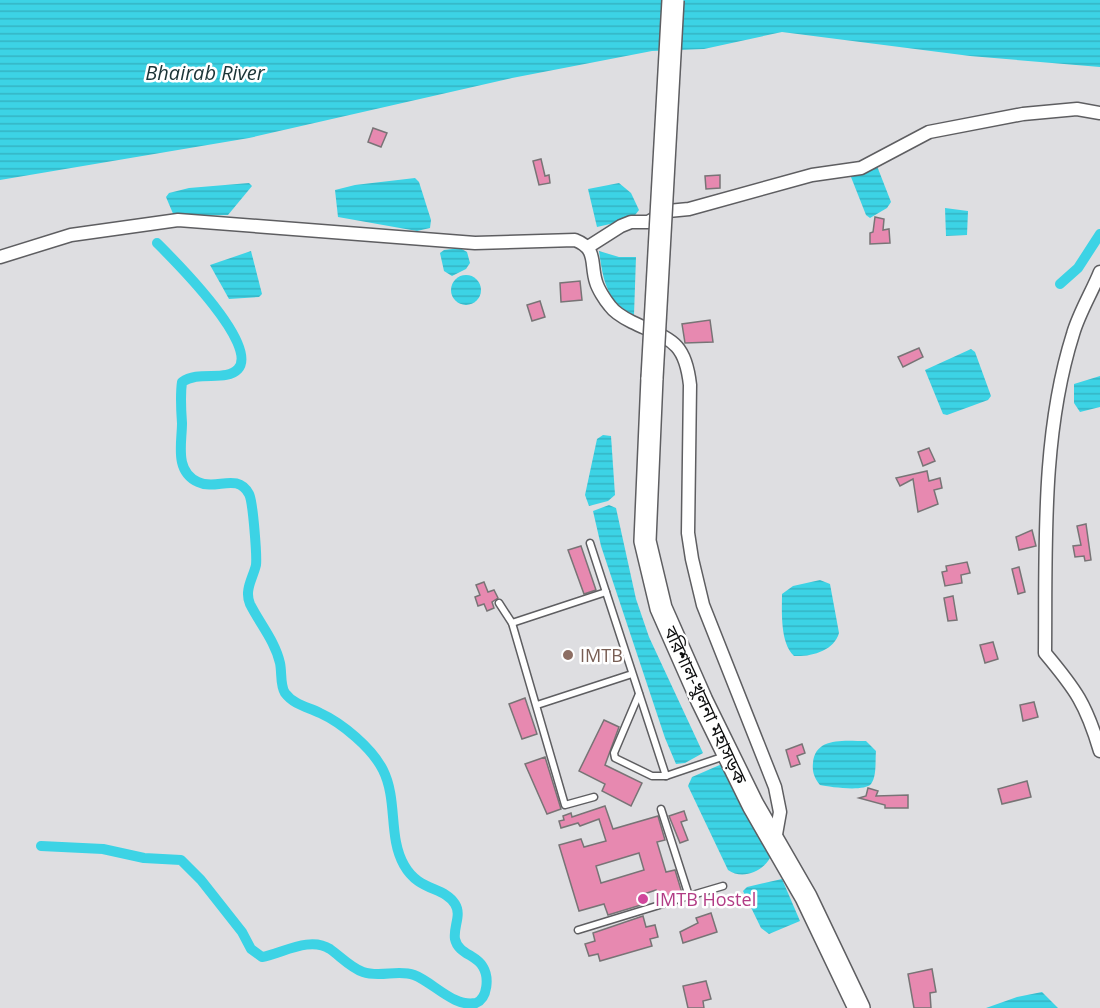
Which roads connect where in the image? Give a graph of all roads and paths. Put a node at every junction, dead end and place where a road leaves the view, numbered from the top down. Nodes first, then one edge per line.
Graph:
1 (674, 0) edge
2 (1100, 113) edge
3 (588, 247) junction
4 (0, 257) edge
5 (1100, 272) edge
6 (590, 543) dead end
7 (606, 592) junction
8 (499, 603) dead end
9 (512, 623) junction
10 (629, 675) dead end
11 (639, 694) junction
12 (537, 705) junction
13 (1100, 751) edge
14 (722, 757) dead end
15 (666, 776) junction
16 (594, 797) dead end
17 (661, 809) dead end
18 (775, 845) junction
19 (723, 886) dead end
20 (688, 896) junction
21 (578, 930) dead end
22 (859, 1008) edge

1 - 18 highway, বরিশাল-খুলনা মহাসড়ক, bridge
2 - 3 street
3 - 4 street
3 - 18 street
5 - 13 street
6 - 7 lane
7 - 9 lane
7 - 11 lane
8 - 9 lane
9 - 12 lane
10 - 12 lane
11 - 15 lane
11 - 15 lane
12 - 16 lane
14 - 15 lane
17 - 20 lane
18 - 22 highway, বরিশাল-খুলনা মহাসড়ক
19 - 20 lane
20 - 21 lane

